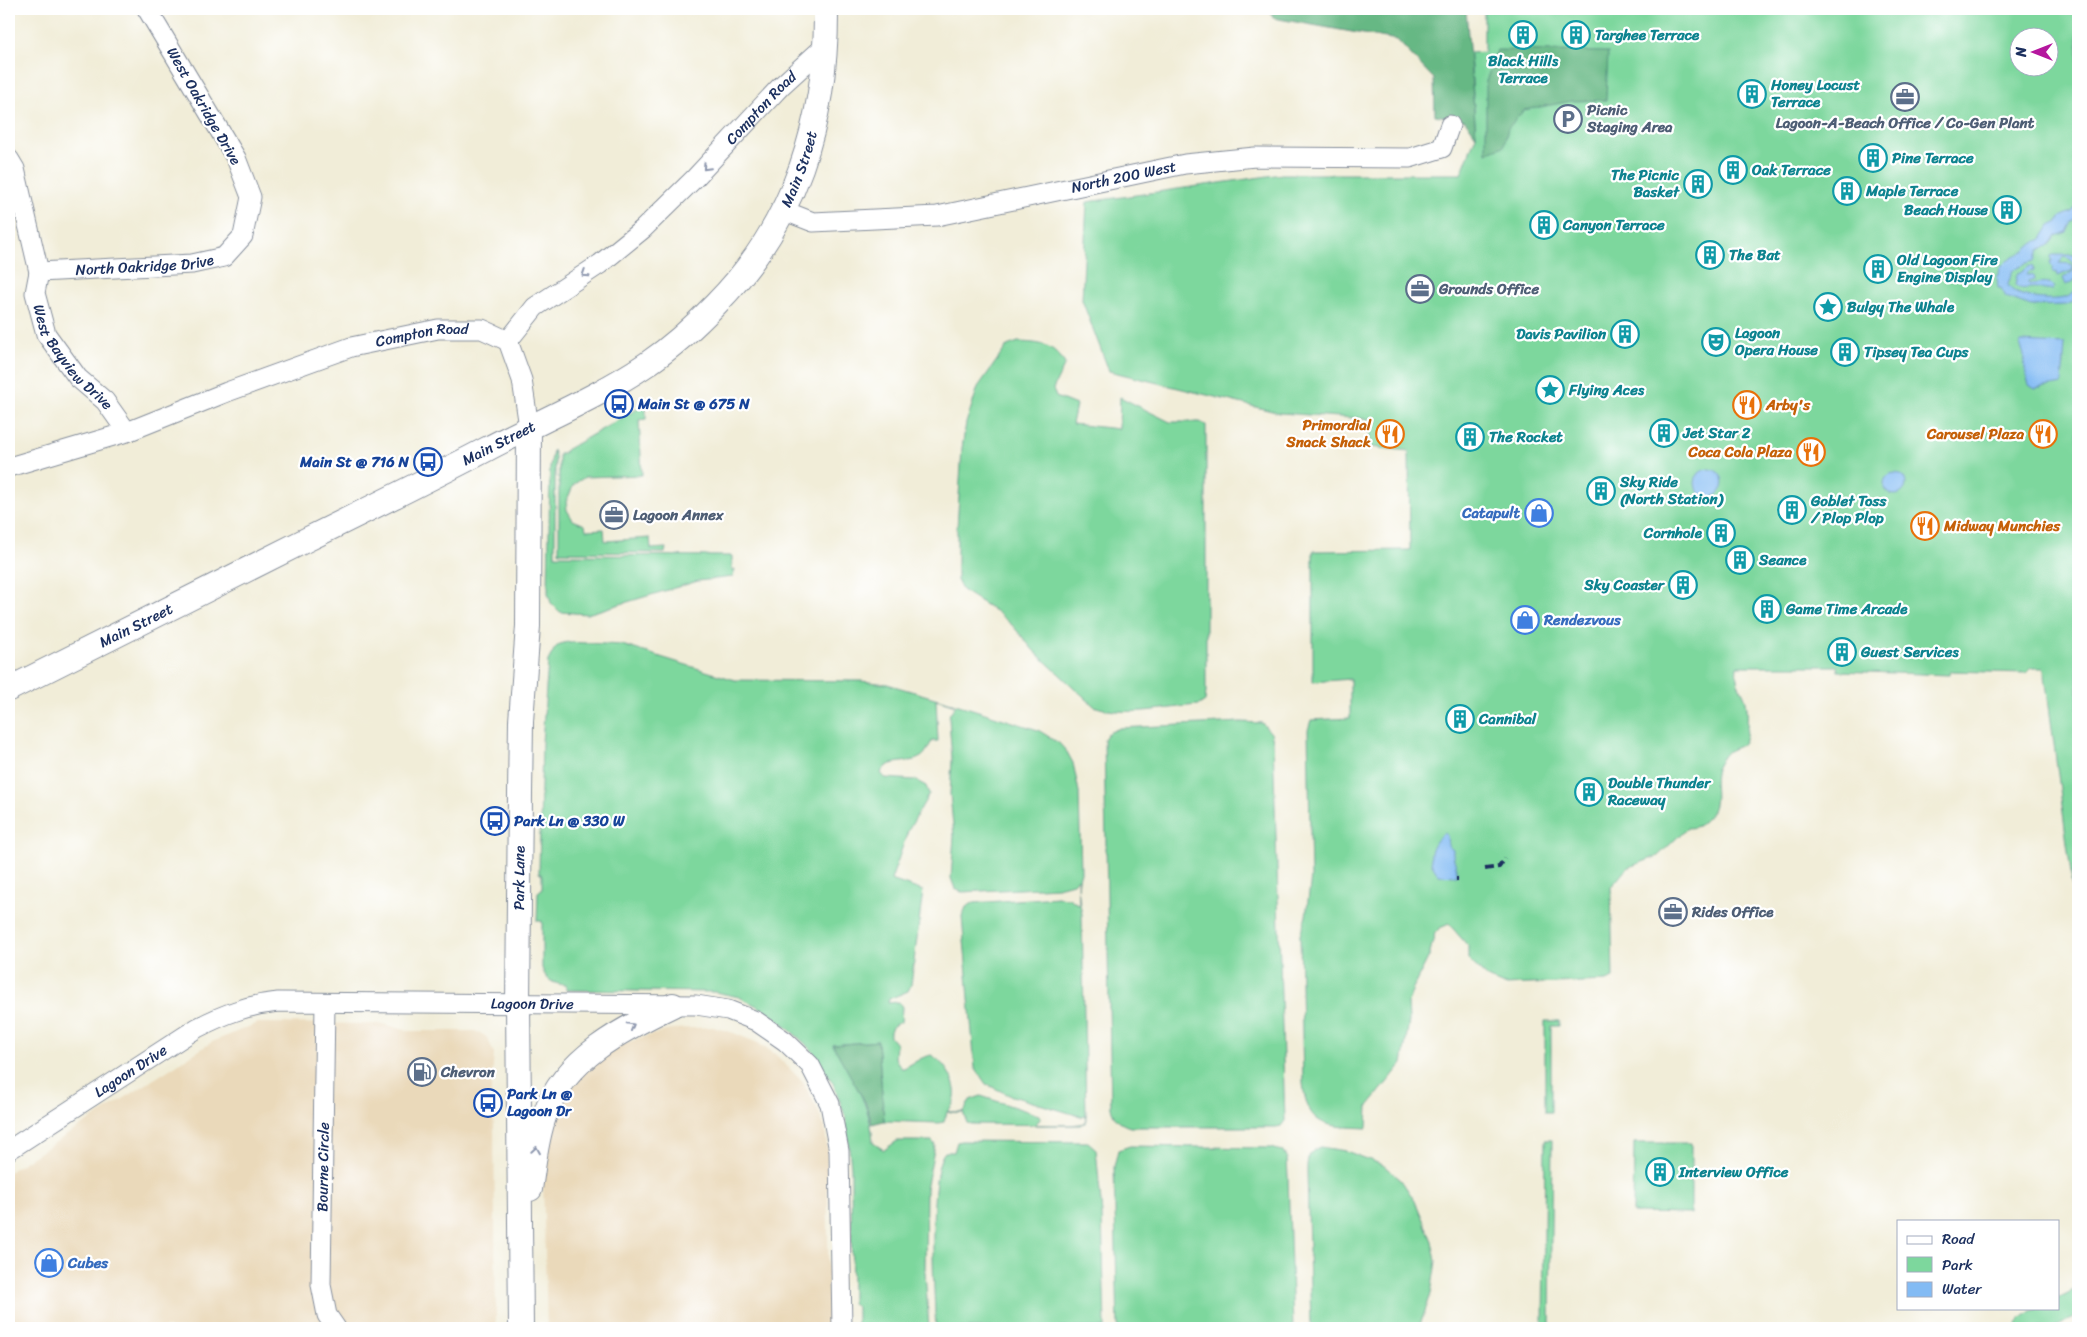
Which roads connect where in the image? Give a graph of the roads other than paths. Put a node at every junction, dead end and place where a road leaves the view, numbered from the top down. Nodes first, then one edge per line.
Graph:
1 (147, 9) edge
2 (826, 9) edge
3 (826, 45) junction
4 (1450, 125) dead end
5 (9, 159) edge
6 (784, 211) junction
7 (243, 236) joint
8 (38, 272) junction
9 (508, 341) junction
10 (529, 428) junction
11 (127, 432) junction
12 (9, 467) edge
13 (9, 689) edge
14 (326, 1003) junction
15 (518, 1004) junction
16 (673, 1005) junction
17 (9, 1150) edge
18 (519, 1250) junction
19 (336, 1328) edge
20 (521, 1328) edge
21 (842, 1328) edge

1 - 7 street, West Oakridge Drive
2 - 3 main road, Main Street
3 - 6 main road, Main Street
3 -> 9 street, Compton Road
4 - 6 street, North 200 West
5 - 8 street, West Bayview Drive
6 - 10 main road, Main Street
7 - 8 street, North Oakridge Drive
8 - 11 street, West Bayview Drive
9 - 10 street
9 - 11 street, Compton Road
10 - 13 main road, Main Street
10 - 15 main road, Park Lane
11 - 12 street, Compton Road
14 - 15 street, Lagoon Drive
14 - 17 street, Lagoon Drive
14 - 19 street, Bourne Circle
15 - 16 street, Lagoon Drive
15 - 18 main road, Park Lane
18 -> 16 main road
16 - 21 street, Lagoon Drive
18 - 20 main road, Park Lane

